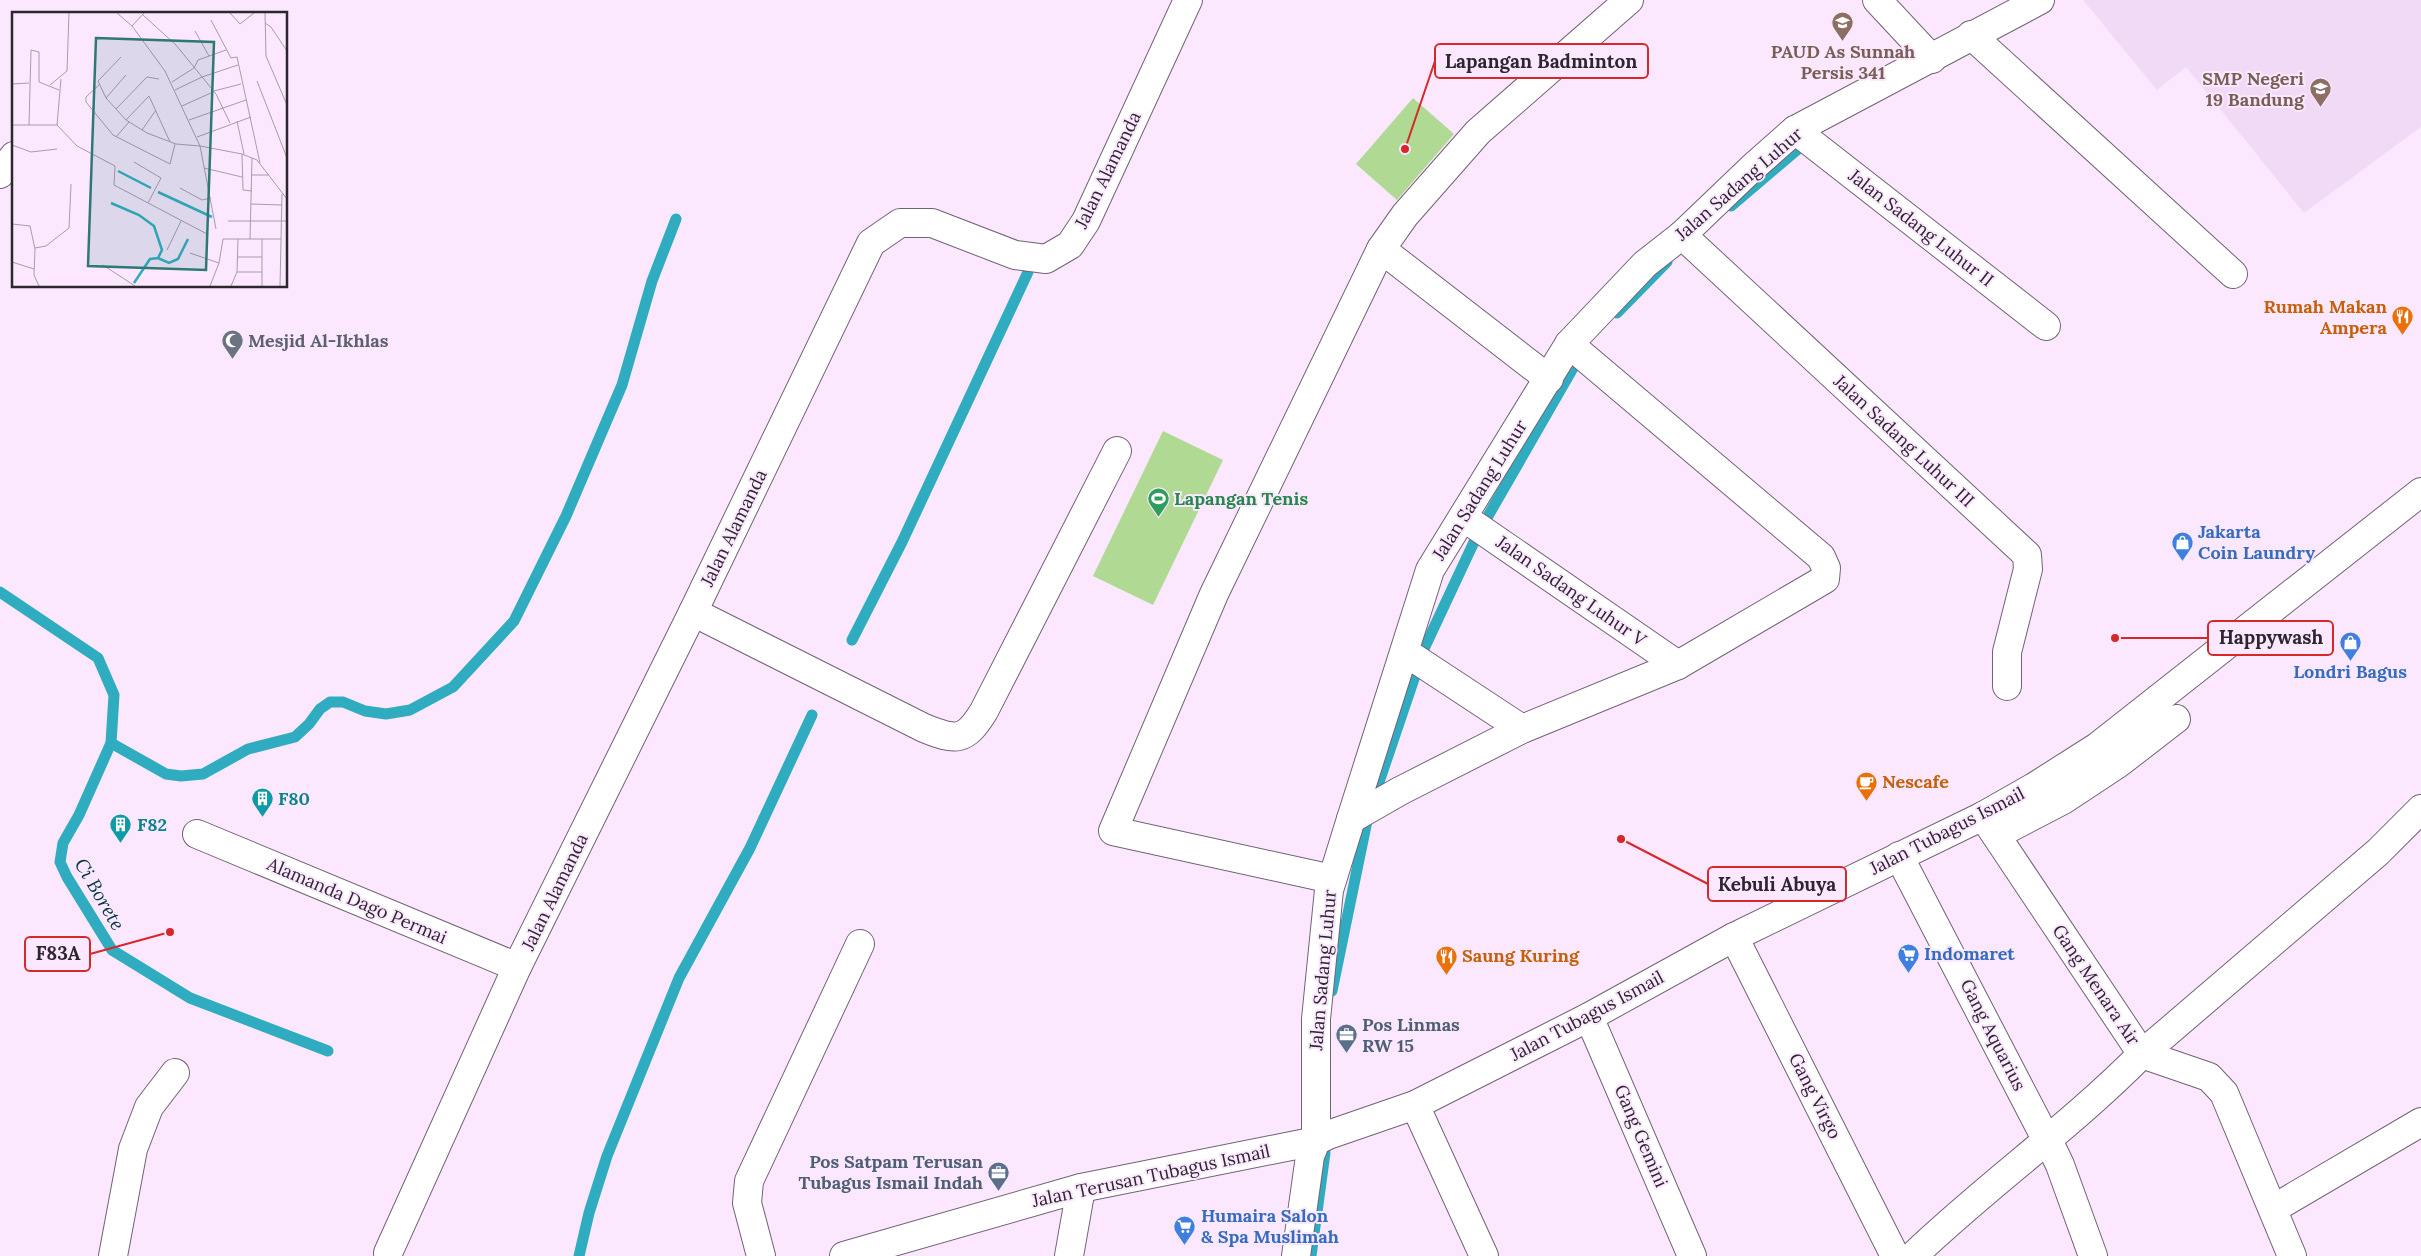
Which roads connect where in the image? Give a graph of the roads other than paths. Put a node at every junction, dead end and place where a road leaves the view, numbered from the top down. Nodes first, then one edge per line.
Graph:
1 (1188, 0) edge
2 (1630, 0) edge
3 (1877, 0) edge
4 (2040, 0) edge
5 (1971, 36) junction
6 (1932, 59) junction
7 (1796, 130) junction
8 (12, 159) edge
9 (0, 174) edge
10 (1682, 235) junction
11 (1381, 249) junction
12 (2234, 274) dead end
13 (2046, 326) dead end
14 (1569, 344) junction
15 (1549, 379) junction
16 (1117, 451) dead end
17 (2421, 492) edge
18 (1463, 517) junction
19 (693, 612) junction
20 (1405, 652) junction
21 (1678, 665) junction
22 (2008, 686) dead end
23 (2176, 719) dead end
24 (1522, 729) junction
25 (2421, 809) edge
26 (1351, 819) junction
27 (1989, 825) junction
28 (198, 834) dead end
29 (1899, 856) junction
30 (1332, 879) junction
31 (1734, 937) junction
32 (860, 944) dead end
33 (517, 967) junction
34 (1589, 1017) junction
35 (2142, 1054) junction
36 (175, 1073) dead end
37 (1415, 1105) junction
38 (2421, 1122) edge
39 (2046, 1138) junction
40 (1316, 1141) junction
41 (1081, 1188) junction
42 (2272, 1209) junction
43 (388, 1253) dead end
44 (112, 1256) edge
45 (761, 1256) edge
46 (844, 1256) edge
47 (1069, 1256) edge
48 (1296, 1256) edge
49 (1484, 1256) edge
50 (1692, 1256) edge
51 (1896, 1256) edge
52 (1913, 1256) edge
53 (2093, 1256) edge
54 (2292, 1256) edge

1 - 19 street, Jalan Alamanda
2 - 11 street
3 - 6 street
4 - 5 street, Jalan Sadang Luhur
5 - 6 street, Jalan Sadang Luhur
5 - 12 street
6 - 7 street, Jalan Sadang Luhur
7 - 10 street, Jalan Sadang Luhur
7 - 13 street, Jalan Sadang Luhur II
8 - 9 street
10 - 14 street, Jalan Sadang Luhur
10 - 22 street, Jalan Sadang Luhur III
11 - 15 street
11 - 30 street
14 - 15 street, Jalan Sadang Luhur
14 - 21 street
15 - 18 street, Jalan Sadang Luhur
16 - 19 street
17 - 27 street, Jalan Tubagus Ismail
18 - 20 street, Jalan Sadang Luhur
18 - 21 street, Jalan Sadang Luhur V
19 - 33 street, Jalan Alamanda
20 - 24 street
20 - 26 street, Jalan Sadang Luhur
21 - 24 street
23 - 27 street
24 - 26 street
25 - 35 street
26 - 30 street, Jalan Sadang Luhur
27 - 29 street, Jalan Tubagus Ismail
27 - 35 street, Gang Menara Air
28 - 33 street, Alamanda Dago Permai
29 - 31 street, Jalan Tubagus Ismail
29 - 39 street, Gang Aquarius
30 - 40 street, Jalan Sadang Luhur
31 - 34 street, Jalan Tubagus Ismail
31 - 51 street, Gang Virgo
32 - 45 street
33 - 43 street, Jalan Alamanda
34 - 37 street, Jalan Tubagus Ismail
34 - 50 street, Gang Gemini
35 - 39 street
35 - 42 street, Gang Menara Air
36 - 44 street
37 - 40 street, Jalan Tubagus Ismail
37 - 49 street
38 - 42 street
39 - 52 street
39 - 53 street, Gang Aquarius
40 - 41 street, Jalan Terusan Tubagus Ismail
40 - 48 street, Jalan Sadang Luhur
41 - 46 street, Jalan Terusan Tubagus Ismail
41 - 47 street
42 - 54 street, Gang Menara Air

